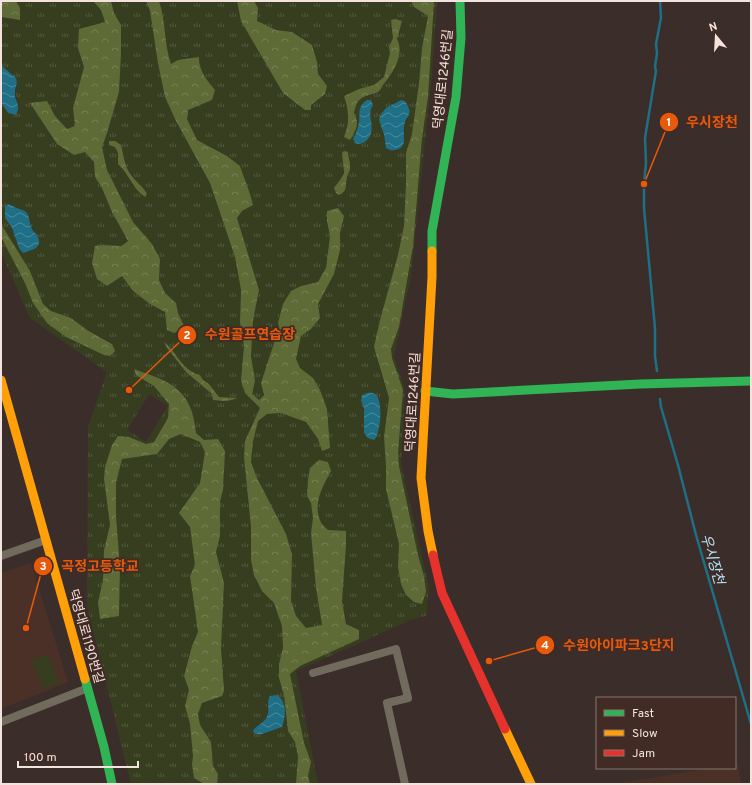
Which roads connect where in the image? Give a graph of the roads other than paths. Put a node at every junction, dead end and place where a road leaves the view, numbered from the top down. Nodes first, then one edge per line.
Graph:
1 (460, 1) edge
2 (1, 380) edge
3 (751, 380) edge
4 (425, 391) junction
5 (46, 540) junction
6 (1, 556) edge
7 (313, 673) dead end
8 (88, 688) junction
9 (1, 722) edge
10 (112, 784) edge
11 (405, 784) edge
12 (532, 784) edge

1 - 4 street, 덕영대로1246번길
2 - 5 street, 덕영대로1190번길
3 - 4 street
4 - 12 street, 덕영대로1246번길
5 - 6 street
5 - 8 street, 덕영대로1190번길
7 - 11 street
8 - 9 street
8 - 10 street, 덕영대로1190번길

